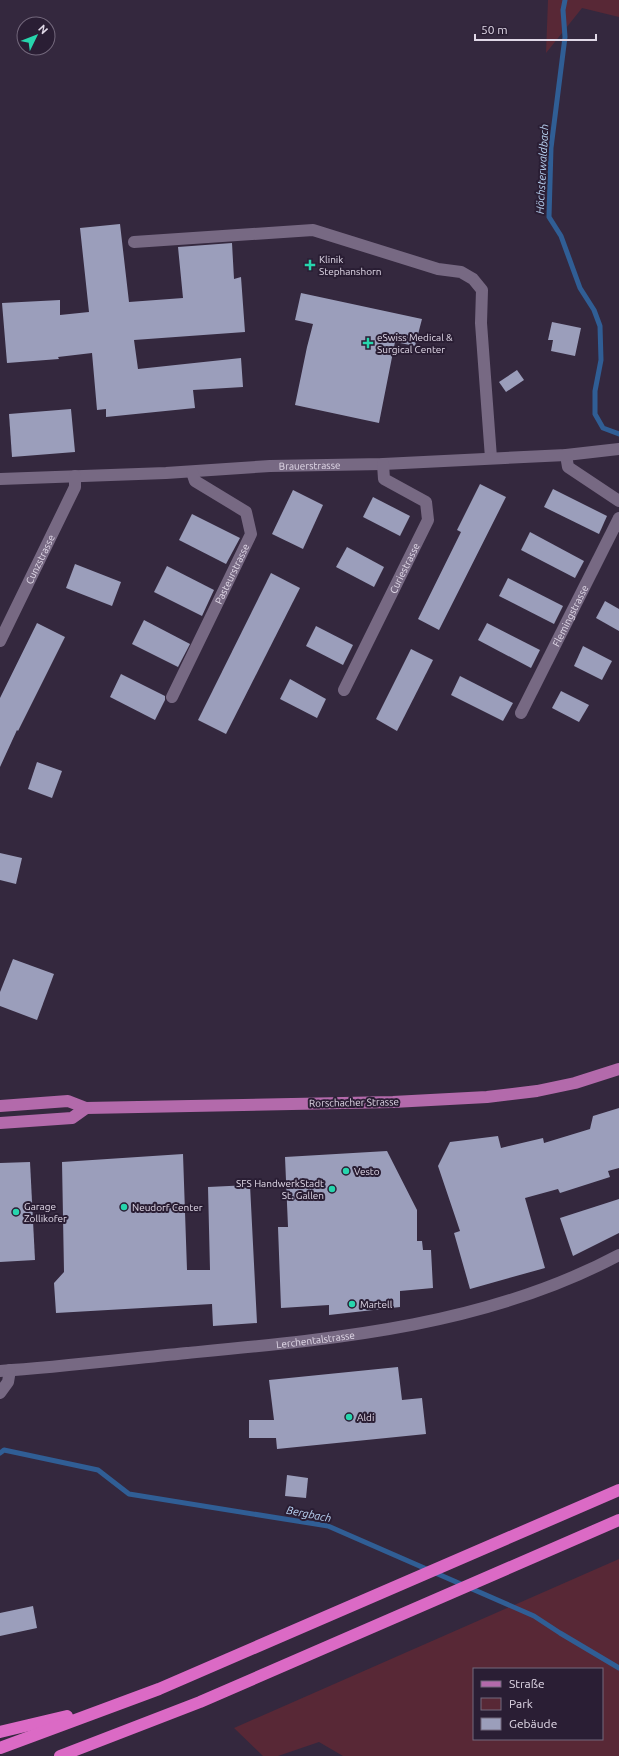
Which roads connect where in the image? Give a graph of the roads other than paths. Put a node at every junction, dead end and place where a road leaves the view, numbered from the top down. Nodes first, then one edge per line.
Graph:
1 (134, 242) dead end
2 (619, 449) edge
3 (566, 455) junction
4 (491, 458) junction
5 (383, 464) junction
6 (192, 472) junction
7 (75, 476) junction
8 (0, 479) edge
9 (619, 501) edge
10 (619, 518) edge
11 (0, 641) edge
12 (344, 690) dead end
13 (172, 697) dead end
14 (521, 713) dead end
15 (619, 1069) edge
16 (0, 1106) edge
17 (86, 1108) junction
18 (0, 1123) edge
19 (619, 1255) edge
20 (5, 1371) edge
21 (0, 1393) edge
22 (619, 1490) edge
23 (619, 1520) edge
24 (124, 1703) junction
25 (0, 1732) edge
26 (0, 1748) edge
27 (60, 1756) edge

1 - 4 street
2 - 3 street, Brauerstrasse
3 - 4 street, Brauerstrasse
3 - 9 street
4 - 5 street, Brauerstrasse
5 - 6 street, Brauerstrasse
5 - 12 street, Curiestrasse
6 - 7 street, Brauerstrasse
6 - 13 street, Pasteurstrasse
7 - 8 street, Brauerstrasse
7 - 11 street, Cunzstrasse
10 - 14 street, Flemingstrasse
15 - 17 main road, Rorschacher Strasse
16 - 17 main road, Rorschacher Strasse
17 - 18 main road
19 - 20 street, Lerchentalstrasse
20 - 21 street
22 - 24 highway
23 - 27 highway
24 - 25 highway
24 - 26 highway

